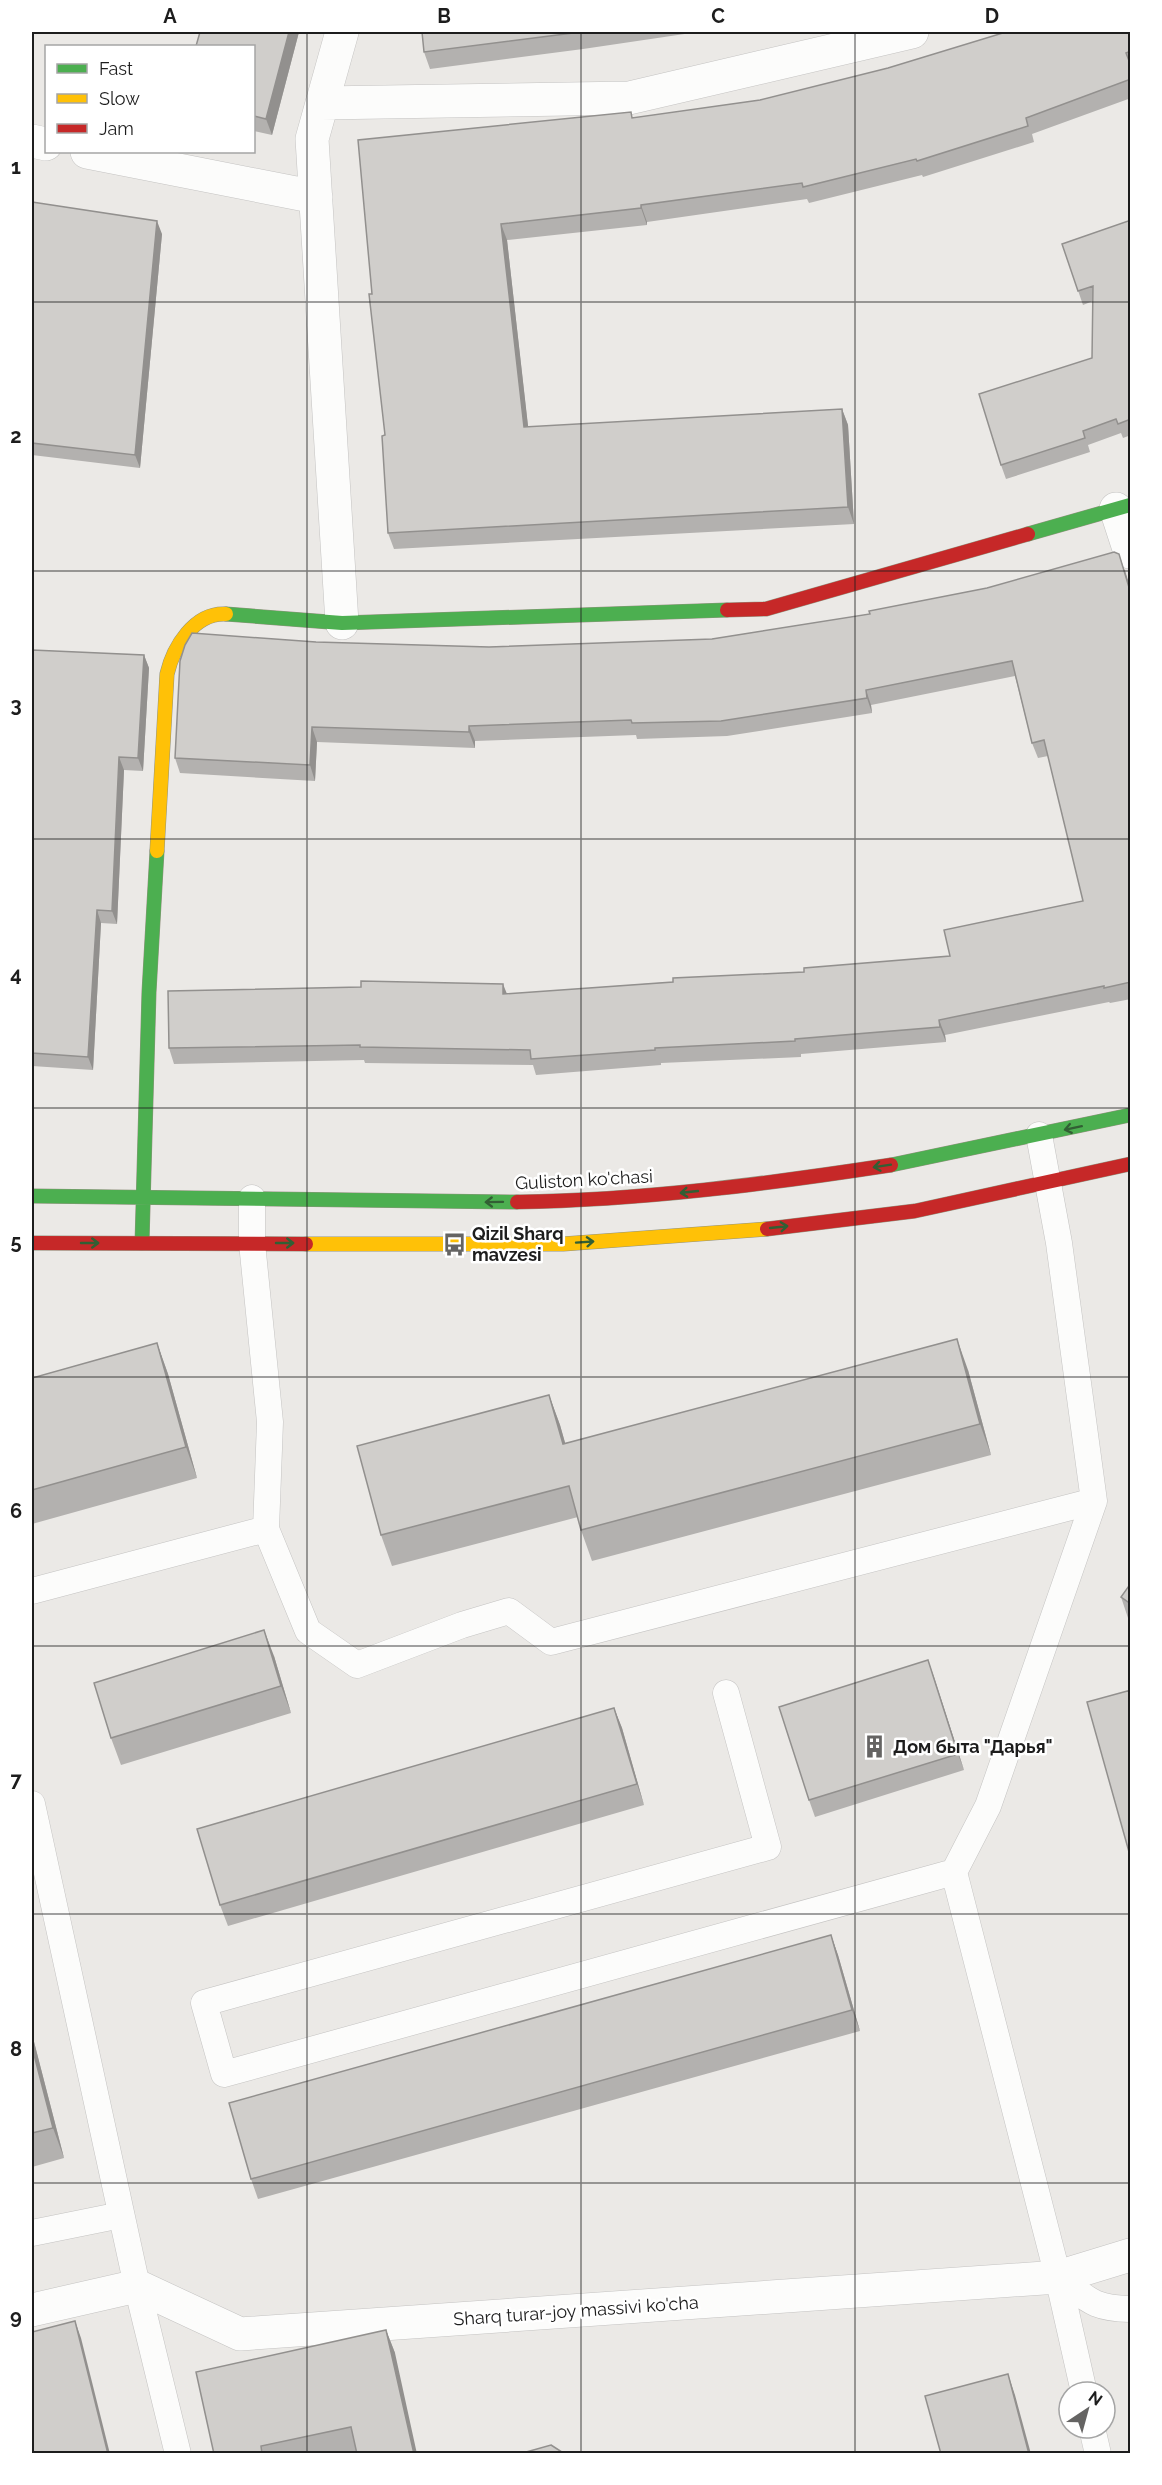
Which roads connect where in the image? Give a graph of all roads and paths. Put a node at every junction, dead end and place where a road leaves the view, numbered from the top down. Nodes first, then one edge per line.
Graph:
1 (342, 32) edge
2 (912, 32) edge
3 (322, 104) junction
4 (92, 153) edge
5 (316, 196) junction
6 (1123, 507) edge
7 (1131, 552) edge
8 (342, 623) junction
9 (1131, 1115) edge
10 (1040, 1135) junction
11 (1131, 1164) edge
12 (1048, 1184) junction
13 (32, 1196) edge
14 (144, 1197) junction
15 (252, 1198) junction
16 (32, 1243) edge
17 (142, 1243) junction
18 (252, 1243) junction
19 (1094, 1501) junction
20 (266, 1529) junction
21 (32, 1591) edge
22 (726, 1693) dead end
23 (32, 1804) edge
24 (954, 1872) junction
25 (121, 2215) junction
26 (32, 2233) edge
27 (1131, 2255) edge
28 (1058, 2277) junction
29 (137, 2286) junction
30 (1131, 2309) edge
31 (32, 2310) edge
32 (1081, 2380) edge
33 (178, 2454) edge

1 - 3 street
2 - 3 street
3 - 5 street
4 - 5 street
5 - 8 street
6 - 7 street
6 - 8 main road
8 - 14 main road
9 -> 10 main road, Guliston ko'chasi
10 - 12 lane
10 -> 15 main road, Guliston ko'chasi
11 - 12 main road
18 -> 12 main road
12 - 19 lane
13 - 14 main road, Guliston ko'chasi
14 - 15 main road, Guliston ko'chasi
14 - 17 main road
15 - 18 lane
16 -> 17 main road
17 - 18 main road
18 - 20 lane
19 - 20 lane
19 - 24 lane
20 - 21 lane
22 - 24 lane
23 - 25 lane
24 - 28 lane
25 - 26 lane
25 - 29 lane
27 - 28 street, Sharq turar-joy massivi ko'cha
28 - 29 street, Sharq turar-joy massivi ko'cha
28 - 30 lane
28 - 32 lane
29 - 31 street
29 - 33 lane

